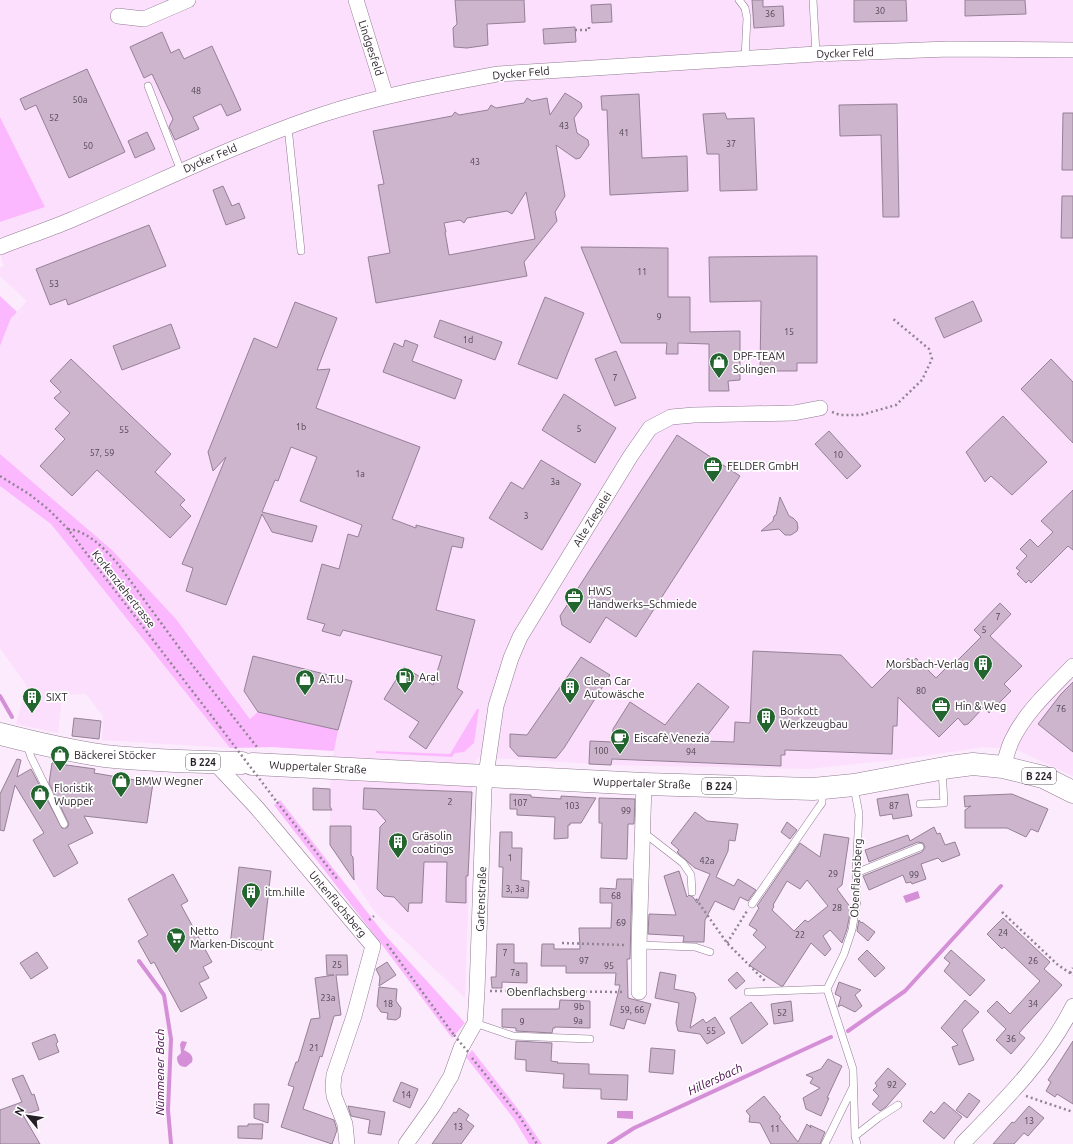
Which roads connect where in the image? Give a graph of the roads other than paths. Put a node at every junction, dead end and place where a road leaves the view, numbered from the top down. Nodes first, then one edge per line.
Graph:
1 (188, 0) edge
2 (356, 0) edge
3 (739, 0) edge
4 (813, 0) edge
5 (118, 16) dead end
6 (1073, 50) edge
7 (816, 54) junction
8 (745, 58) junction
9 (148, 86) dead end
10 (386, 97) junction
11 (288, 127) junction
12 (181, 171) junction
13 (0, 247) edge
14 (301, 251) dead end
15 (820, 408) road end
16 (1073, 666) edge
17 (2, 737) edge
18 (26, 741) junction
19 (214, 762) junction
20 (1003, 767) junction
21 (942, 768) junction
22 (486, 775) junction
23 (644, 784) junction
24 (854, 785) junction
25 (822, 788) junction
26 (1073, 792) edge
27 (920, 804) dead end
28 (64, 824) dead end
29 (643, 832) junction
30 (920, 847) dead end
31 (856, 873) junction
32 (692, 892) road end
33 (752, 904) road end
34 (639, 945) junction
35 (710, 952) dead end
36 (827, 989) junction
37 (639, 992) road end
38 (748, 992) dead end
39 (1073, 1006) edge
40 (475, 1023) junction
41 (590, 1039) dead end
42 (853, 1086) junction
43 (898, 1106) dead end
44 (855, 1136) junction
45 (347, 1144) edge
46 (406, 1144) edge
47 (825, 1144) edge
48 (857, 1144) edge
49 (962, 1144) edge

1 - 5 street
2 - 10 street, Lindgesfeld
3 - 8 lane
4 - 7 lane
6 - 7 street, Dycker Feld
7 - 8 street, Dycker Feld
8 - 10 street, Dycker Feld
9 - 12 lane
10 - 11 street, Dycker Feld
11 - 12 street, Dycker Feld
11 - 14 lane
12 - 13 street, Dycker Feld
15 - 22 street, Alte Ziegelei
16 - 20 street
17 - 18 main road, Wuppertaler Straße / B 224
18 - 19 main road, Wuppertaler Straße / B 224
18 - 28 lane
19 - 22 main road, Wuppertaler Straße / B 224
19 - 45 street, Untenflachsberg
20 - 21 main road, Wuppertaler Straße / B 224
20 - 26 main road, Wuppertaler Straße / B 224
21 - 24 main road, Wuppertaler Straße / B 224
21 - 27 lane
22 - 23 main road, Wuppertaler Straße / B 224
22 - 40 street, Gartenstraße
23 - 25 main road, Wuppertaler Straße / B 224
23 - 29 street
24 - 25 main road, Wuppertaler Straße / B 224
24 - 31 lane, Obenflachsberg
25 - 33 lane
29 - 32 lane
29 - 34 street
30 - 31 lane
31 - 36 lane, Obenflachsberg
34 - 35 lane
34 - 37 street
36 - 38 lane
36 - 42 lane
39 - 49 street
40 - 41 lane
40 - 46 street, Gartenstraße
42 - 44 lane
42 - 47 lane
43 - 44 lane
44 - 48 lane

